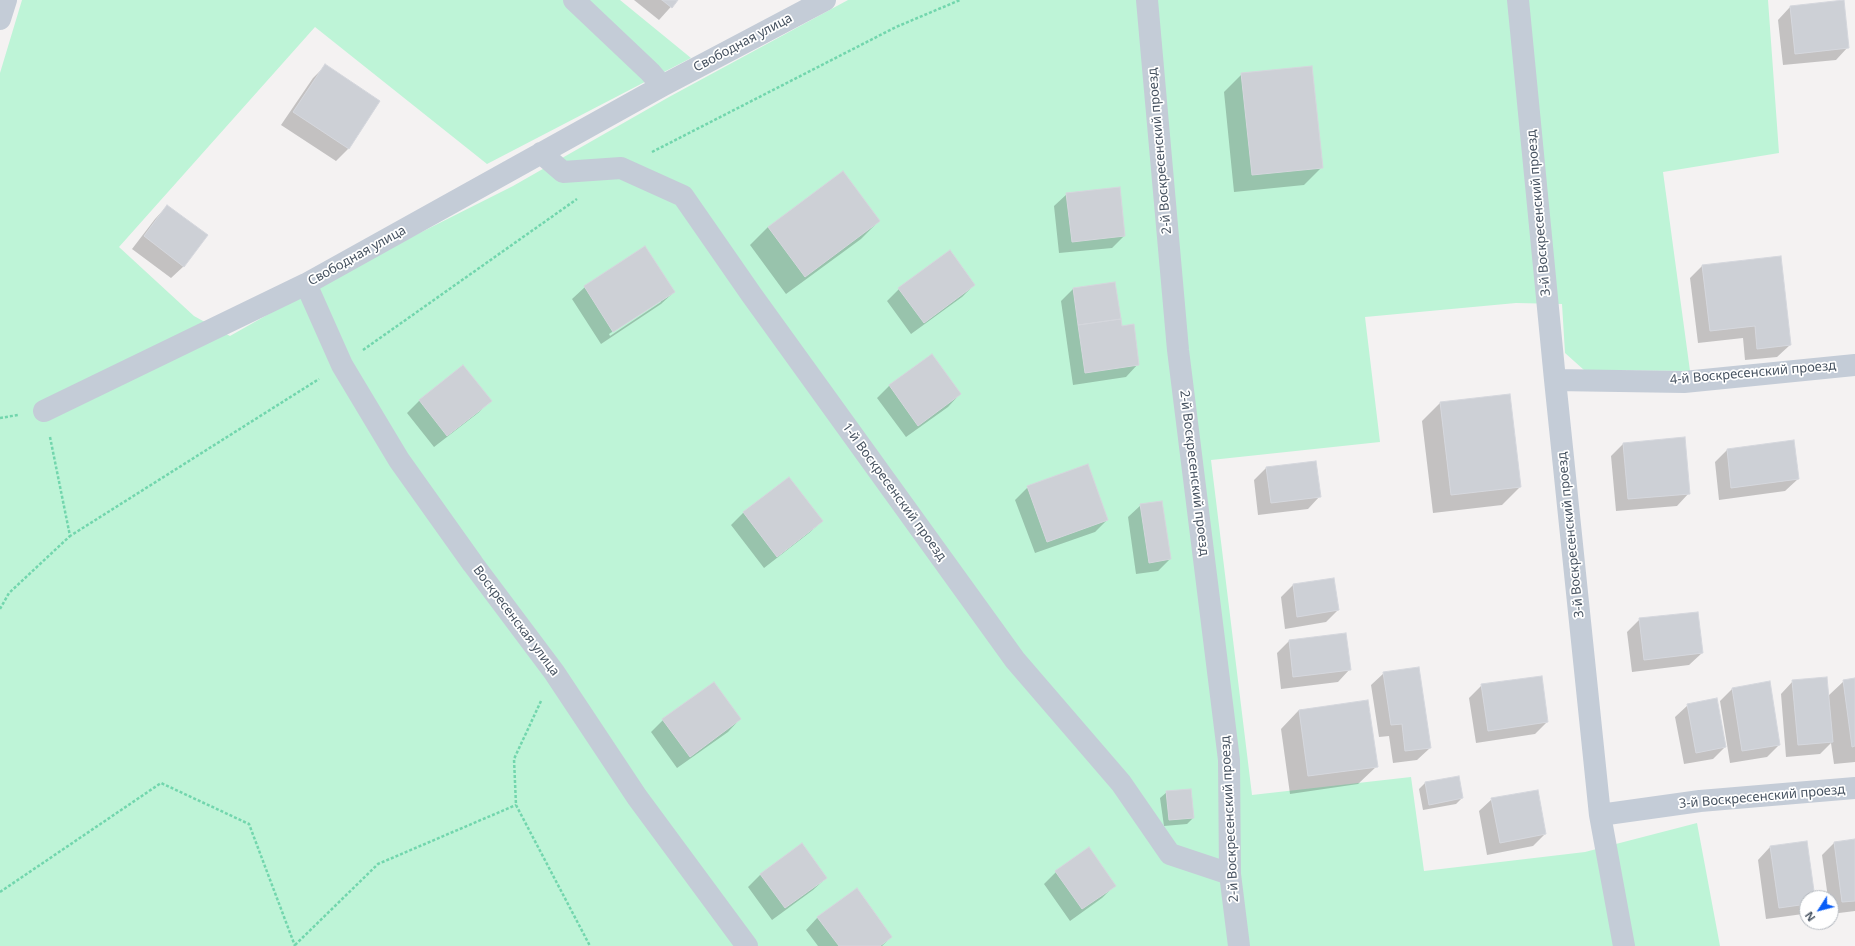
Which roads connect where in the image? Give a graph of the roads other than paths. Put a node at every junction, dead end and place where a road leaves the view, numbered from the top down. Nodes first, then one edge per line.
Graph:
1 (574, 0) edge
2 (825, 0) edge
3 (1147, 0) edge
4 (1518, 0) edge
5 (662, 86) junction
6 (541, 153) junction
7 (306, 284) junction
8 (1855, 364) edge
9 (1555, 380) junction
10 (44, 411) road end
11 (1855, 788) edge
12 (1600, 815) junction
13 (1230, 874) junction
14 (747, 946) edge
15 (1239, 946) edge
16 (1624, 946) edge

1 - 5 street
2 - 5 street, Свободная улица
3 - 13 street, 2-й Воскресенский проезд
4 - 9 street, 3-й Воскресенский проезд
5 - 6 street, Свободная улица
6 - 7 street, Свободная улица
6 - 13 street, 1-й Воскресенский проезд
7 - 10 street, Свободная улица
7 - 14 street, Воскресенская улица
8 - 9 street, 4-й Воскресенский проезд
9 - 12 street, 3-й Воскресенский проезд
11 - 12 street, 3-й Воскресенский проезд
12 - 16 street
13 - 15 street, 2-й Воскресенский проезд

